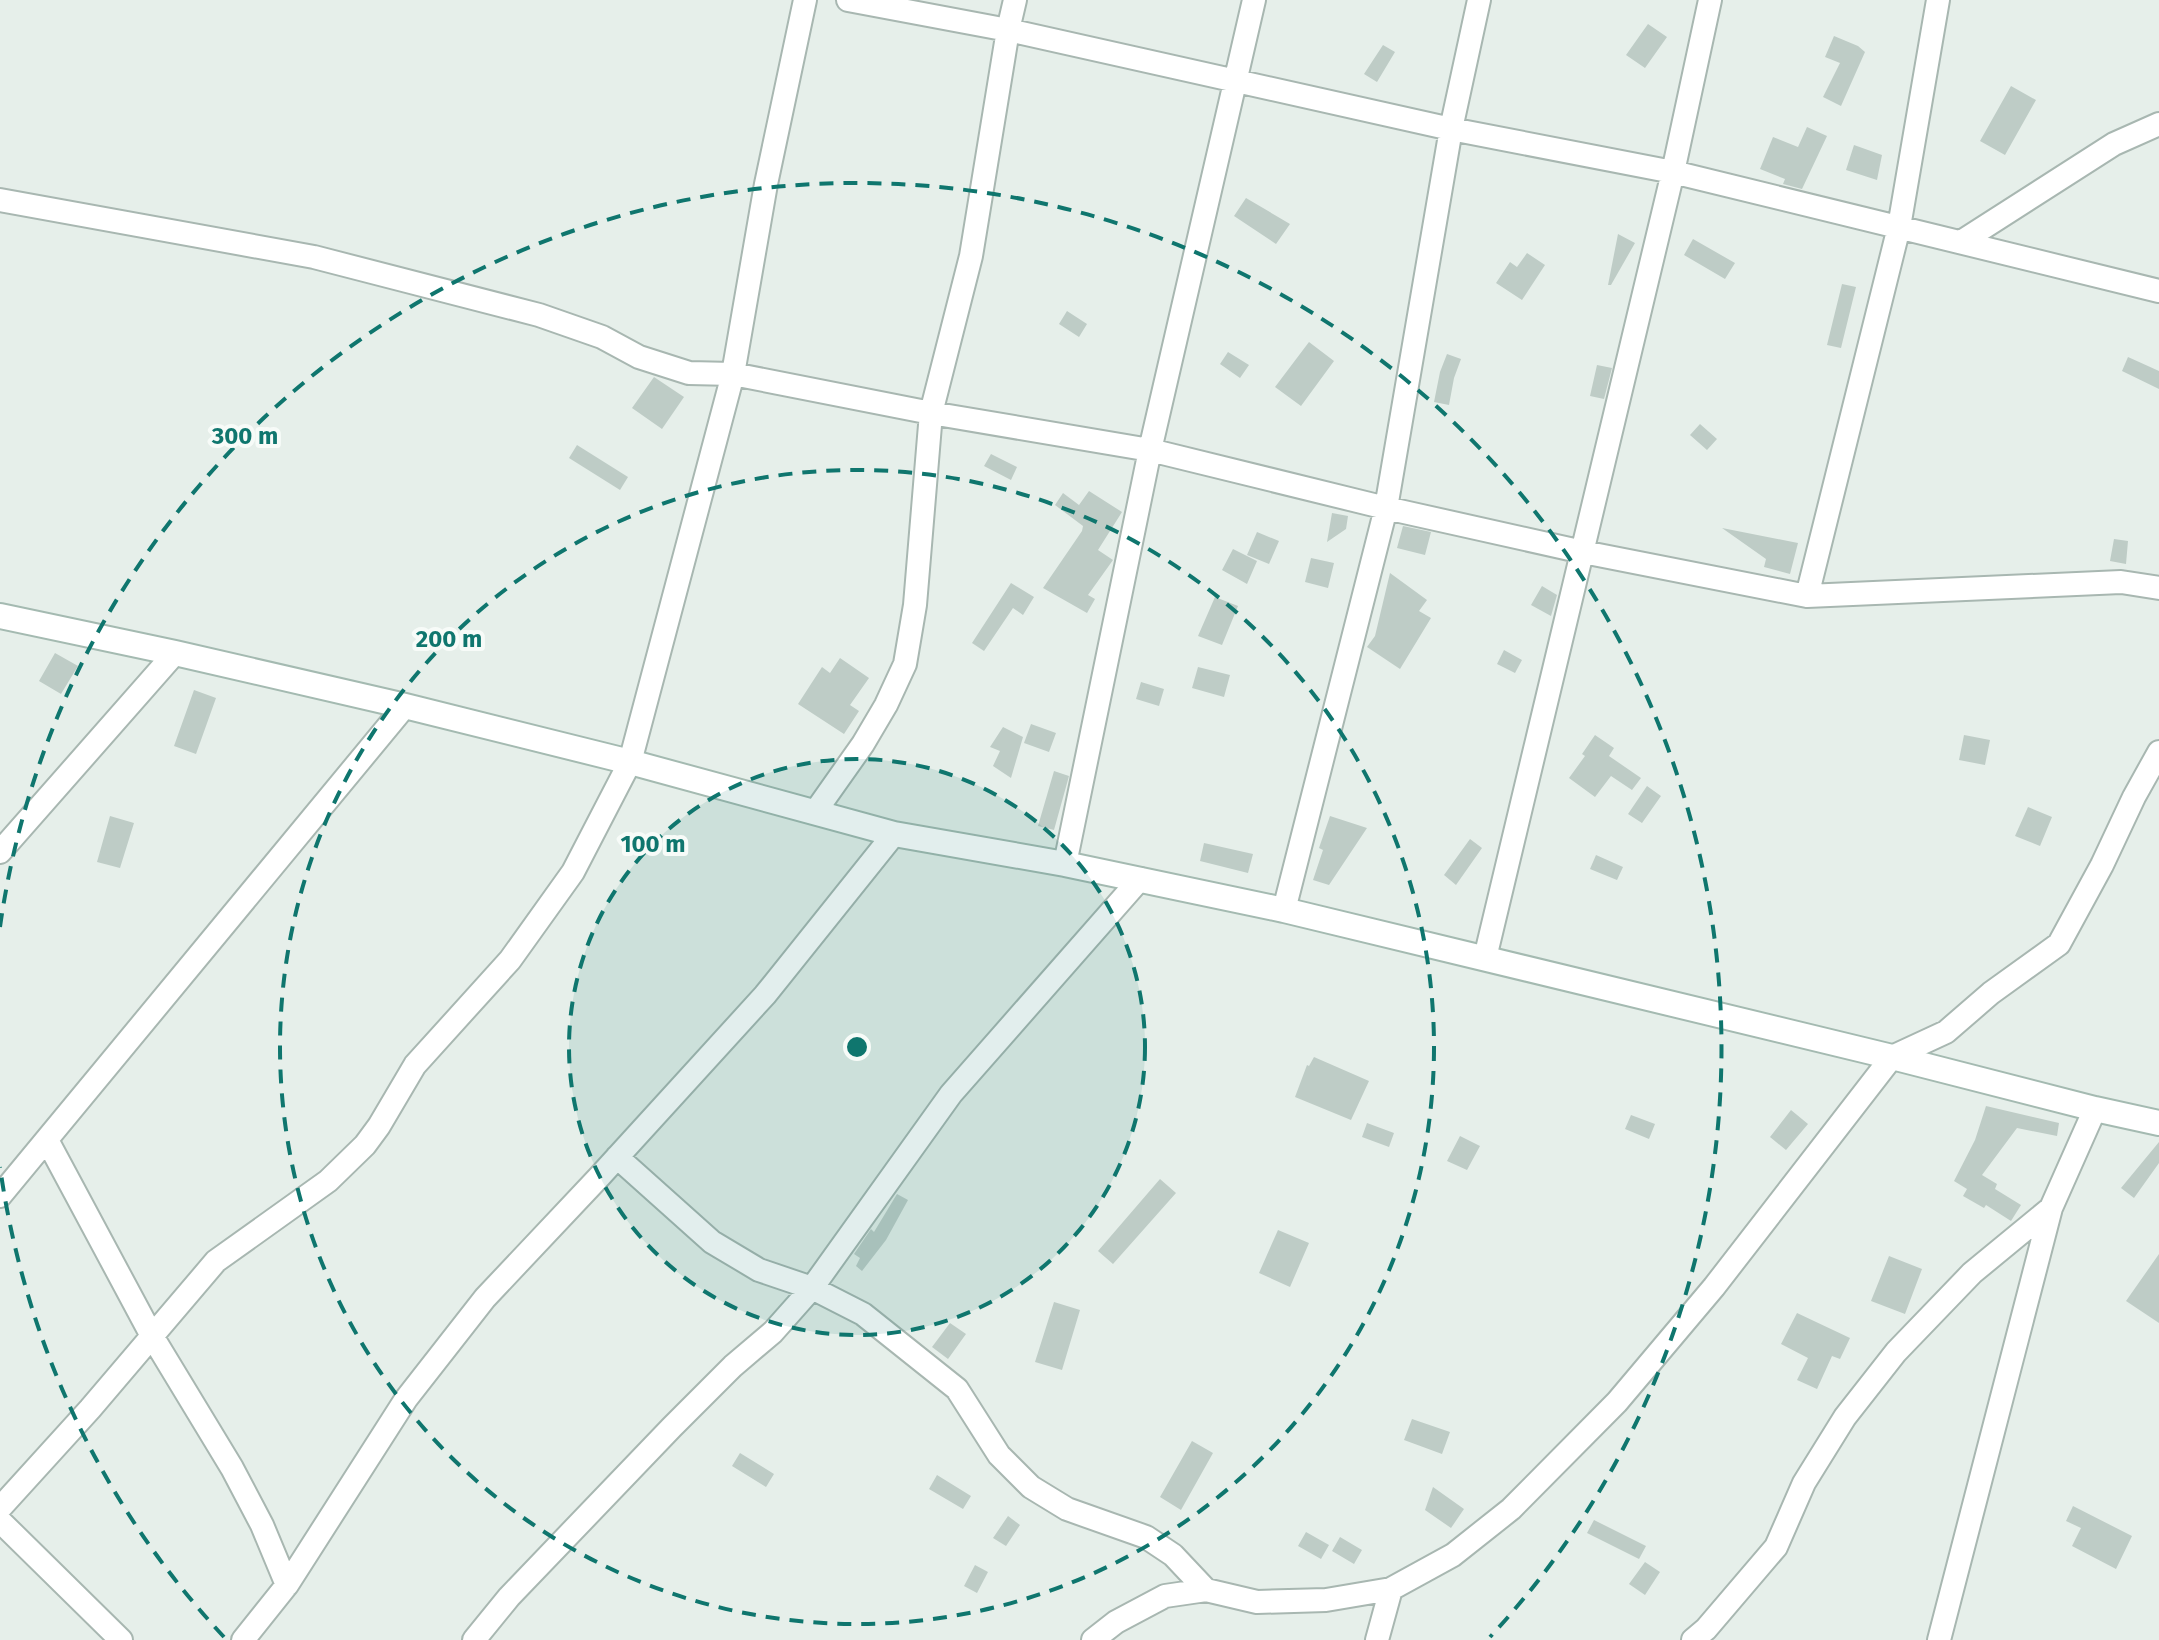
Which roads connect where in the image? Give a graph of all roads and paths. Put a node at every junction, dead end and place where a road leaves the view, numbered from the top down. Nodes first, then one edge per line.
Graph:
1 (805, 0) edge
2 (848, 0) edge
3 (1015, 0) edge
4 (1254, 0) edge
5 (1479, 0) edge
6 (1710, 0) edge
7 (1938, 0) edge
8 (1008, 30) junction
9 (1235, 80) junction
10 (2159, 124) edge
11 (1451, 129) junction
12 (1673, 172) junction
13 (0, 200) edge
14 (1899, 227) junction
15 (1961, 242) junction
16 (2159, 291) edge
17 (733, 374) junction
18 (931, 413) junction
19 (1150, 450) junction
20 (1386, 508) junction
21 (1583, 552) junction
22 (2159, 588) edge
23 (1807, 596) junction
24 (0, 616) edge
25 (175, 653) junction
26 (405, 706) junction
27 (2159, 752) edge
28 (630, 762) junction
29 (815, 812) junction
30 (894, 834) junction
31 (0, 852) edge
32 (1065, 864) junction
33 (1140, 879) junction
34 (1284, 910) junction
35 (1485, 958) junction
36 (1892, 1057) junction
37 (2095, 1109) junction
38 (2159, 1123) edge
39 (47, 1140) junction
40 (617, 1157) junction
41 (0, 1196) edge
42 (2051, 1208) junction
43 (812, 1288) junction
44 (152, 1336) junction
45 (0, 1508) edge
46 (0, 1521) edge
47 (287, 1585) junction
48 (1391, 1589) junction
49 (1206, 1590) junction
50 (121, 1640) edge
51 (243, 1640) edge
52 (474, 1640) edge
53 (1093, 1640) edge
54 (1377, 1640) edge
55 (1693, 1640) edge
56 (1939, 1640) edge

1 - 17 street
2 - 8 street
3 - 8 street
4 - 9 street
5 - 11 street
6 - 12 street
7 - 14 street
8 - 9 street
8 - 18 street
9 - 11 street
9 - 19 street
10 - 15 street
11 - 12 street
11 - 20 street
12 - 14 street
12 - 21 street
13 - 17 street
14 - 15 street
14 - 23 street
15 - 16 street
17 - 18 street
17 - 28 street
18 - 19 street
18 - 29 street
19 - 20 street
19 - 32 street
20 - 21 street
20 - 34 street
21 - 23 street
21 - 35 street
22 - 23 street
24 - 25 street
25 - 26 street
25 - 31 street
26 - 28 street
26 - 39 street
27 - 36 street
28 - 29 street
28 - 44 street
29 - 30 street
30 - 32 street
30 - 40 street
32 - 33 street
33 - 34 street
33 - 43 street
34 - 35 street
35 - 36 street
36 - 37 street
36 - 48 street
37 - 38 street
37 - 42 street
39 - 41 street
39 - 44 street
40 - 43 street
40 - 47 street
42 - 55 street
42 - 56 street
43 - 49 street
43 - 52 street
44 - 45 street
44 - 47 street
46 - 50 street
47 - 51 street
48 - 49 street
48 - 54 street
49 - 53 street

